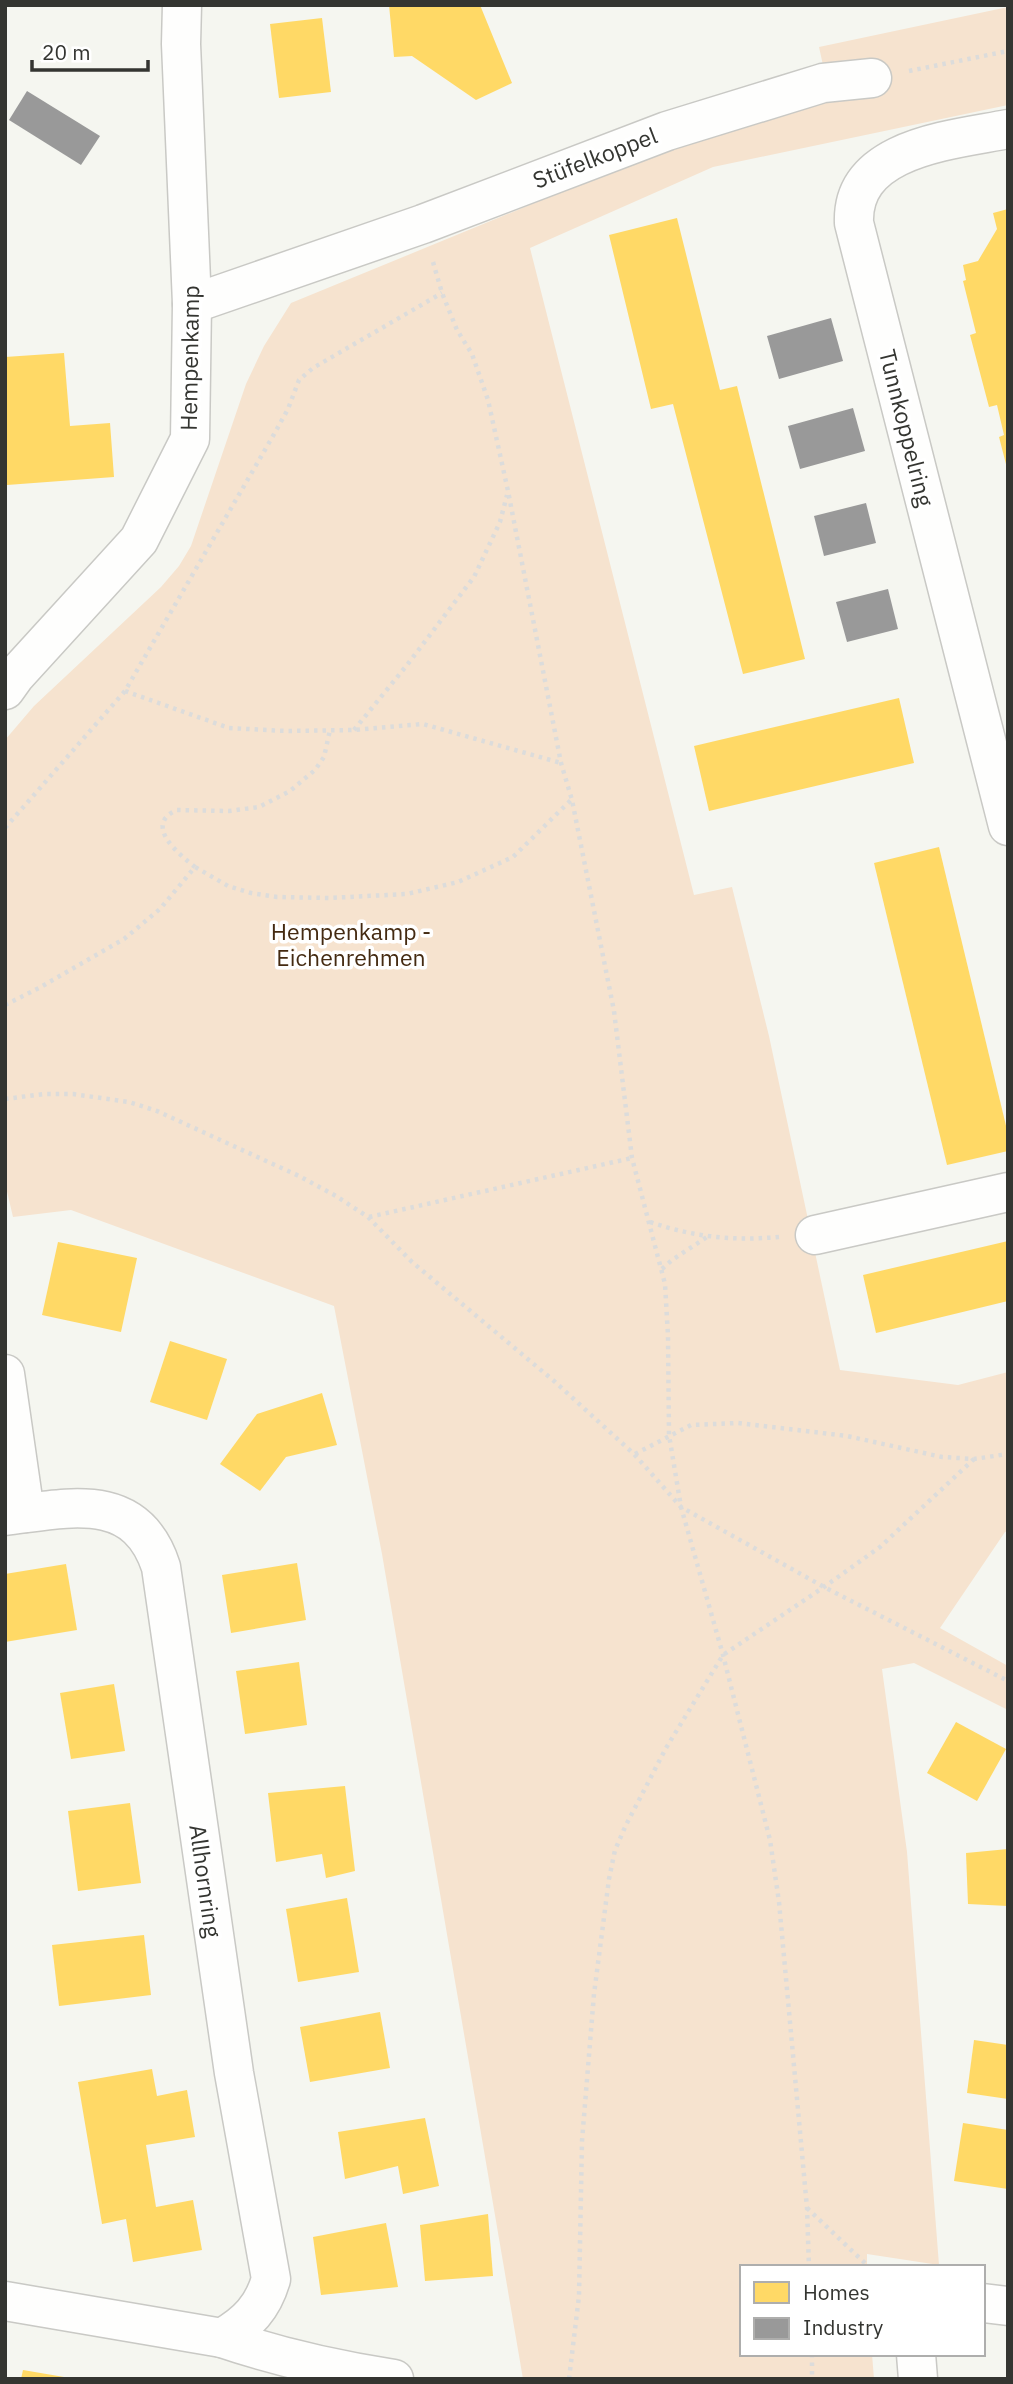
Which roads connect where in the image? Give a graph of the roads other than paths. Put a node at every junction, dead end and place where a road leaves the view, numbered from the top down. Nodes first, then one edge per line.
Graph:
1 (182, 5) edge
2 (872, 78) road end
3 (1008, 129) edge
4 (192, 304) junction
5 (5, 690) edge
6 (1008, 826) edge
7 (1008, 1192) edge
8 (814, 1235) road end
9 (5, 1374) edge
10 (15, 1514) edge
11 (5, 2301) edge
12 (985, 2302) edge
13 (1008, 2305) edge
14 (222, 2337) junction
15 (916, 2356) edge
16 (394, 2379) edge
17 (918, 2379) edge

1 - 4 street, Hempenkamp
2 - 4 street, Stüfelkoppel
3 - 6 street, Tunnkoppelring
4 - 5 street, Hempenkamp
7 - 8 street
9 - 10 street, Allhornring
10 - 14 street, Allhornring
11 - 14 street
12 - 13 street
14 - 16 street
15 - 17 street

